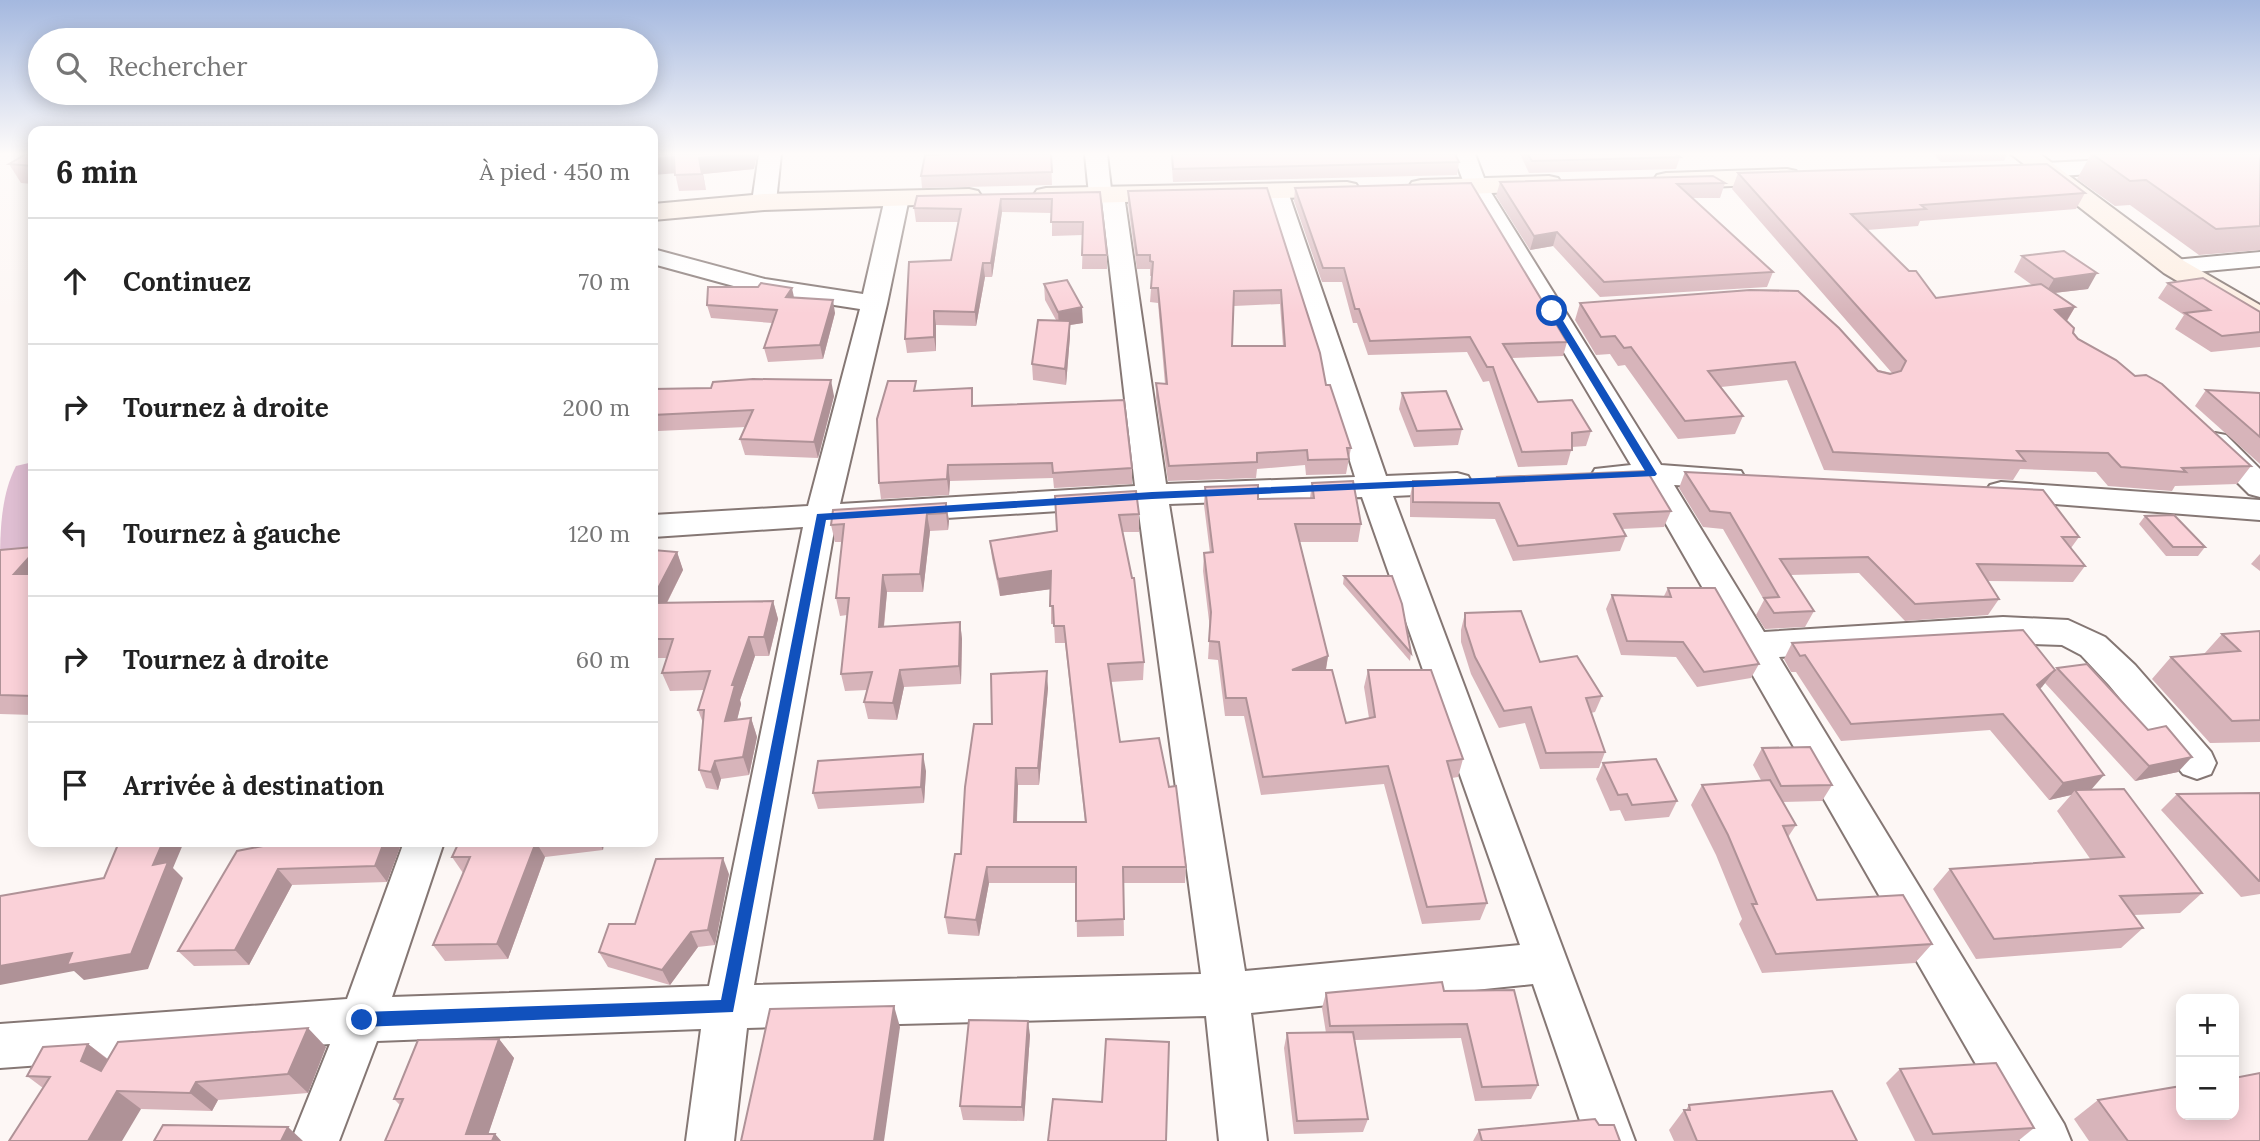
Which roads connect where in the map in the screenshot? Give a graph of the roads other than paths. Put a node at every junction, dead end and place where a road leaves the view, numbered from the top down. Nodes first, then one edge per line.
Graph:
1 (706, 207) edge
2 (895, 207) edge
3 (1109, 207) edge
4 (1282, 207) edge
5 (1489, 207) edge
6 (2094, 207) edge
7 (658, 212) edge
8 (2260, 259) edge
9 (658, 263) edge
10 (2174, 267) junction
11 (874, 304) junction
12 (1579, 309) edge
13 (1552, 311) junction
14 (2260, 318) edge
15 (2198, 427) edge
16 (1652, 474) junction
17 (1582, 477) edge
18 (1760, 480) edge
19 (1485, 482) edge
20 (1374, 487) junction
21 (2260, 487) edge
22 (1978, 491) edge
23 (1152, 495) junction
24 (2260, 510) edge
25 (821, 517) junction
26 (658, 526) edge
27 (1754, 646) junction
28 (2197, 763) dead end
29 (422, 847) edge
30 (1548, 962) junction
31 (1226, 994) junction
32 (727, 1007) junction
33 (362, 1020) junction
34 (0, 1046) edge
35 (315, 1141) edge
36 (710, 1141) edge
37 (1243, 1141) edge
38 (1611, 1141) edge
39 (2047, 1141) edge

1 - 7 street
2 - 11 street
3 - 23 street
4 - 20 street
5 - 13 street
6 - 10 street
8 - 10 street
9 - 11 street
10 - 14 street
11 - 25 street
12 - 13 street
13 - 16 street
15 - 21 street
16 - 17 street
16 - 18 street
16 - 27 street
19 - 20 street
20 - 23 street
20 - 30 street
22 - 24 street
23 - 25 street
23 - 31 street
25 - 26 street
25 - 32 street
27 - 28 street
27 - 39 street
29 - 33 street
30 - 31 street
30 - 38 street
31 - 32 street
31 - 37 street
32 - 33 street
32 - 36 street
33 - 34 street
33 - 35 street

